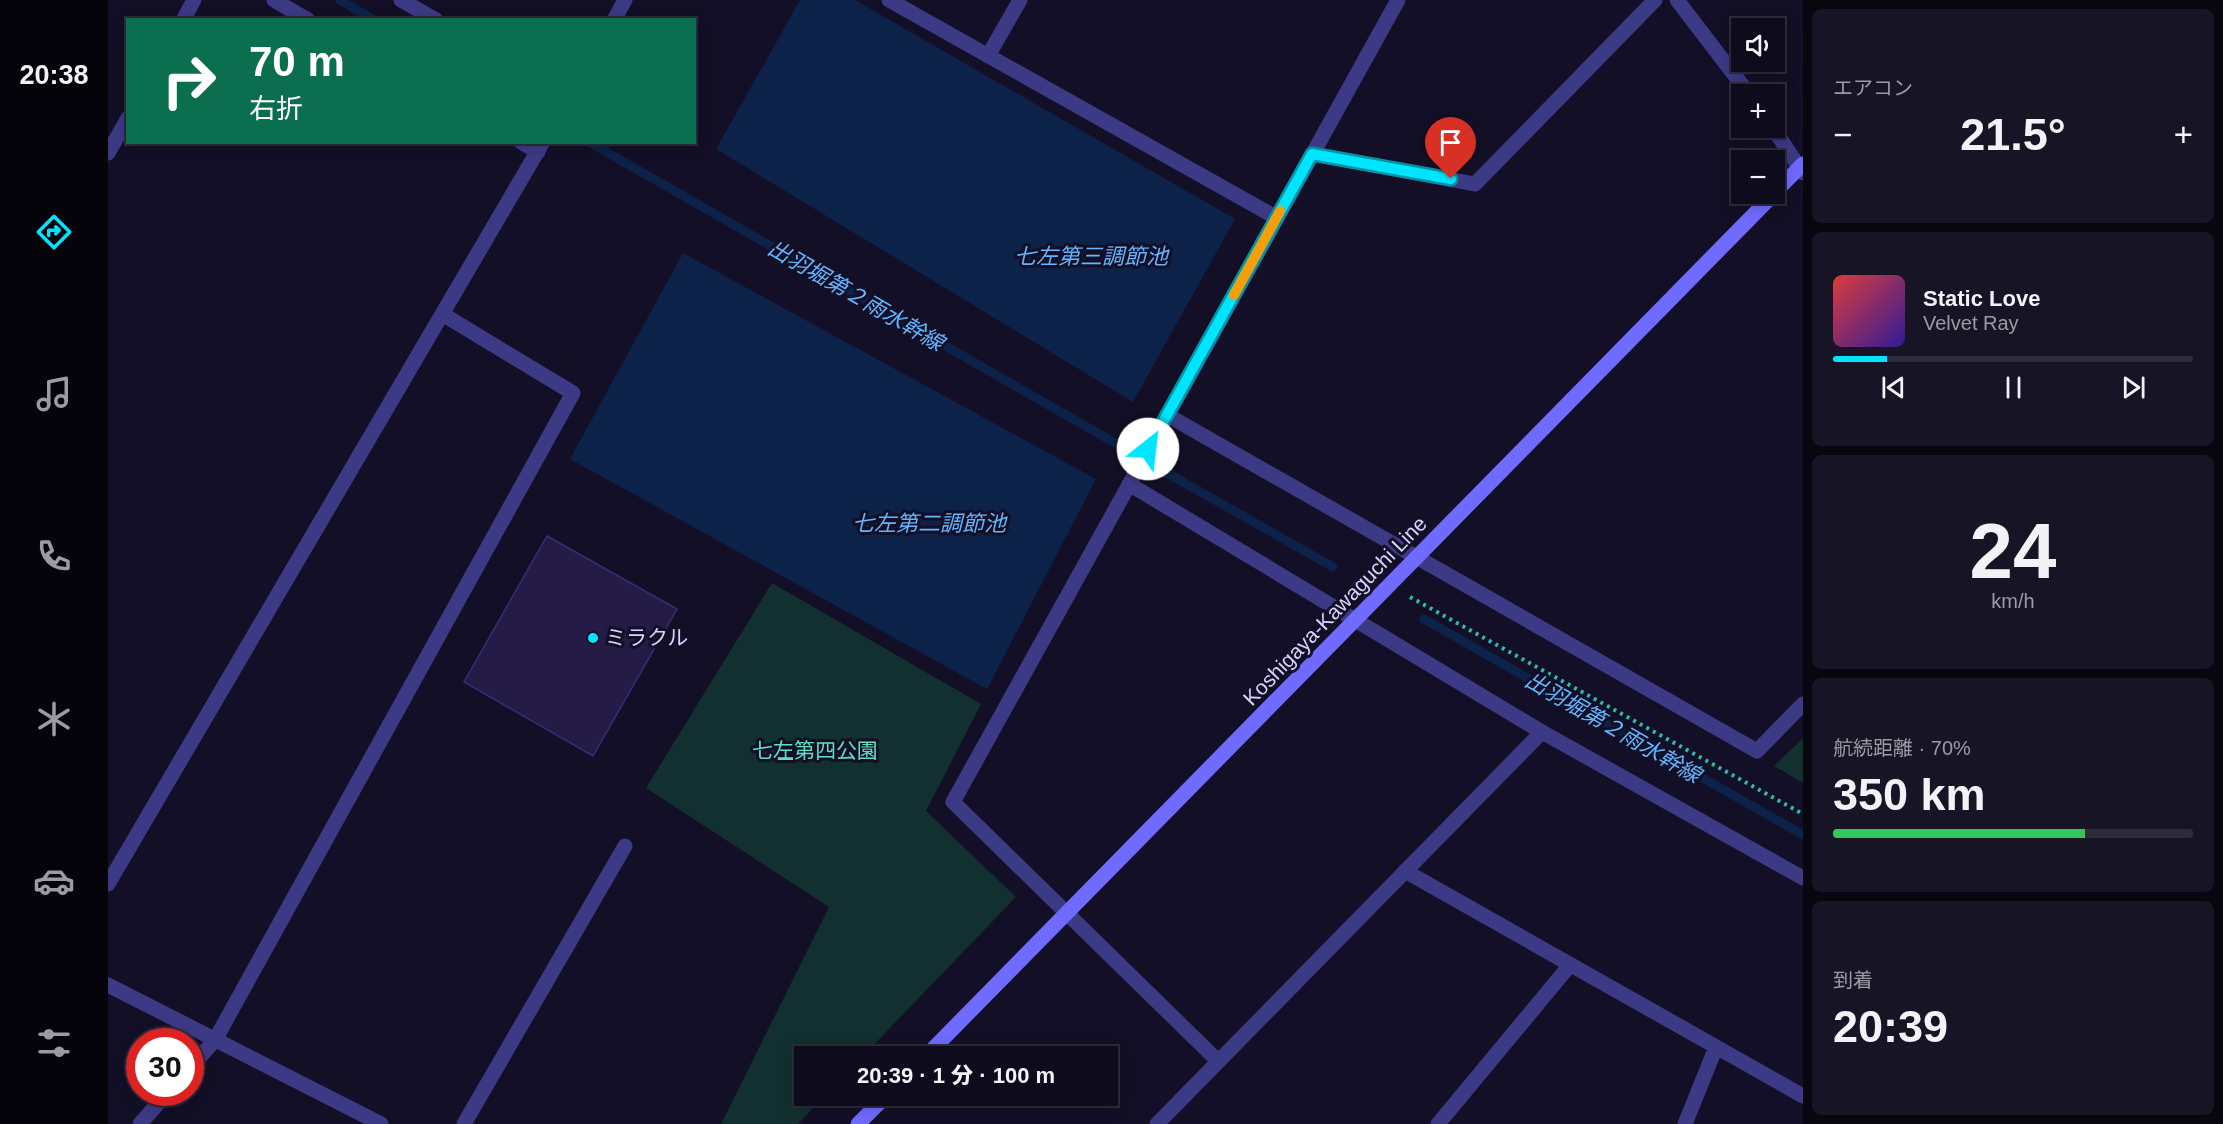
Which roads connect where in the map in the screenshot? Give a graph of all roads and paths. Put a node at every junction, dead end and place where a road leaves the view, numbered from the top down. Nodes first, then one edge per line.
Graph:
1 (195, 0) edge
2 (274, 0) edge
3 (401, 0) edge
4 (625, 0) edge
5 (889, 0) edge
6 (1020, 0) edge
7 (1398, 0) edge
8 (1655, 0) edge
9 (1677, 0) edge
10 (184, 18) edge
11 (305, 18) edge
12 (432, 18) edge
13 (615, 18) edge
14 (988, 56) junction
15 (1741, 84) edge
16 (126, 122) edge
17 (1780, 138) edge
18 (541, 147) edge
19 (108, 153) edge
20 (1312, 154) junction
21 (1802, 168) edge
22 (1785, 183) edge
23 (1763, 204) edge
24 (1277, 218) junction
25 (444, 315) junction
26 (1167, 415) junction
27 (1129, 484) junction
28 (1418, 556) junction
29 (1389, 585) junction
30 (1354, 621) junction
31 (1803, 704) edge
32 (1542, 732) junction
33 (1803, 814) edge
34 (626, 846) dead end
35 (1405, 871) junction
36 (1803, 878) edge
37 (108, 884) edge
38 (1068, 913) junction
39 (1570, 965) junction
40 (108, 985) edge
41 (215, 1040) junction
42 (936, 1046) edge
43 (1716, 1047) junction
44 (204, 1052) edge
45 (1218, 1061) junction
46 (1803, 1096) edge
47 (156, 1106) edge
48 (876, 1106) edge
49 (140, 1124) edge
50 (381, 1124) edge
51 (464, 1124) edge
52 (858, 1124) edge
53 (1156, 1124) edge
54 (1438, 1124) edge
55 (1685, 1124) edge

1 - 10 street
2 - 11 street
3 - 12 street
4 - 13 street
5 - 14 street
6 - 14 street
7 - 20 street
8 - 20 street
9 - 15 street
14 - 24 street
16 - 19 street
17 - 21 street
18 - 25 street
20 - 24 street
21 - 22 main road, Koshigaya-Kawaguchi Line
23 - 28 main road, Koshigaya-Kawaguchi Line
24 - 26 street
25 - 37 street
25 - 41 street
26 - 27 street
26 - 28 street
27 - 30 street
27 - 38 street
28 - 29 main road, Koshigaya-Kawaguchi Line
28 - 31 street
29 - 30 main road, Koshigaya-Kawaguchi Line
29 - 33 path
30 - 32 street
30 - 38 main road, Koshigaya-Kawaguchi Line
32 - 35 street
32 - 36 street
34 - 51 street
35 - 39 street
35 - 45 street
38 - 42 main road, Koshigaya-Kawaguchi Line
38 - 45 street
39 - 43 street
39 - 54 street
40 - 41 street
41 - 44 street
41 - 50 street
43 - 46 street
43 - 55 street
45 - 53 street
47 - 49 street
48 - 52 main road

